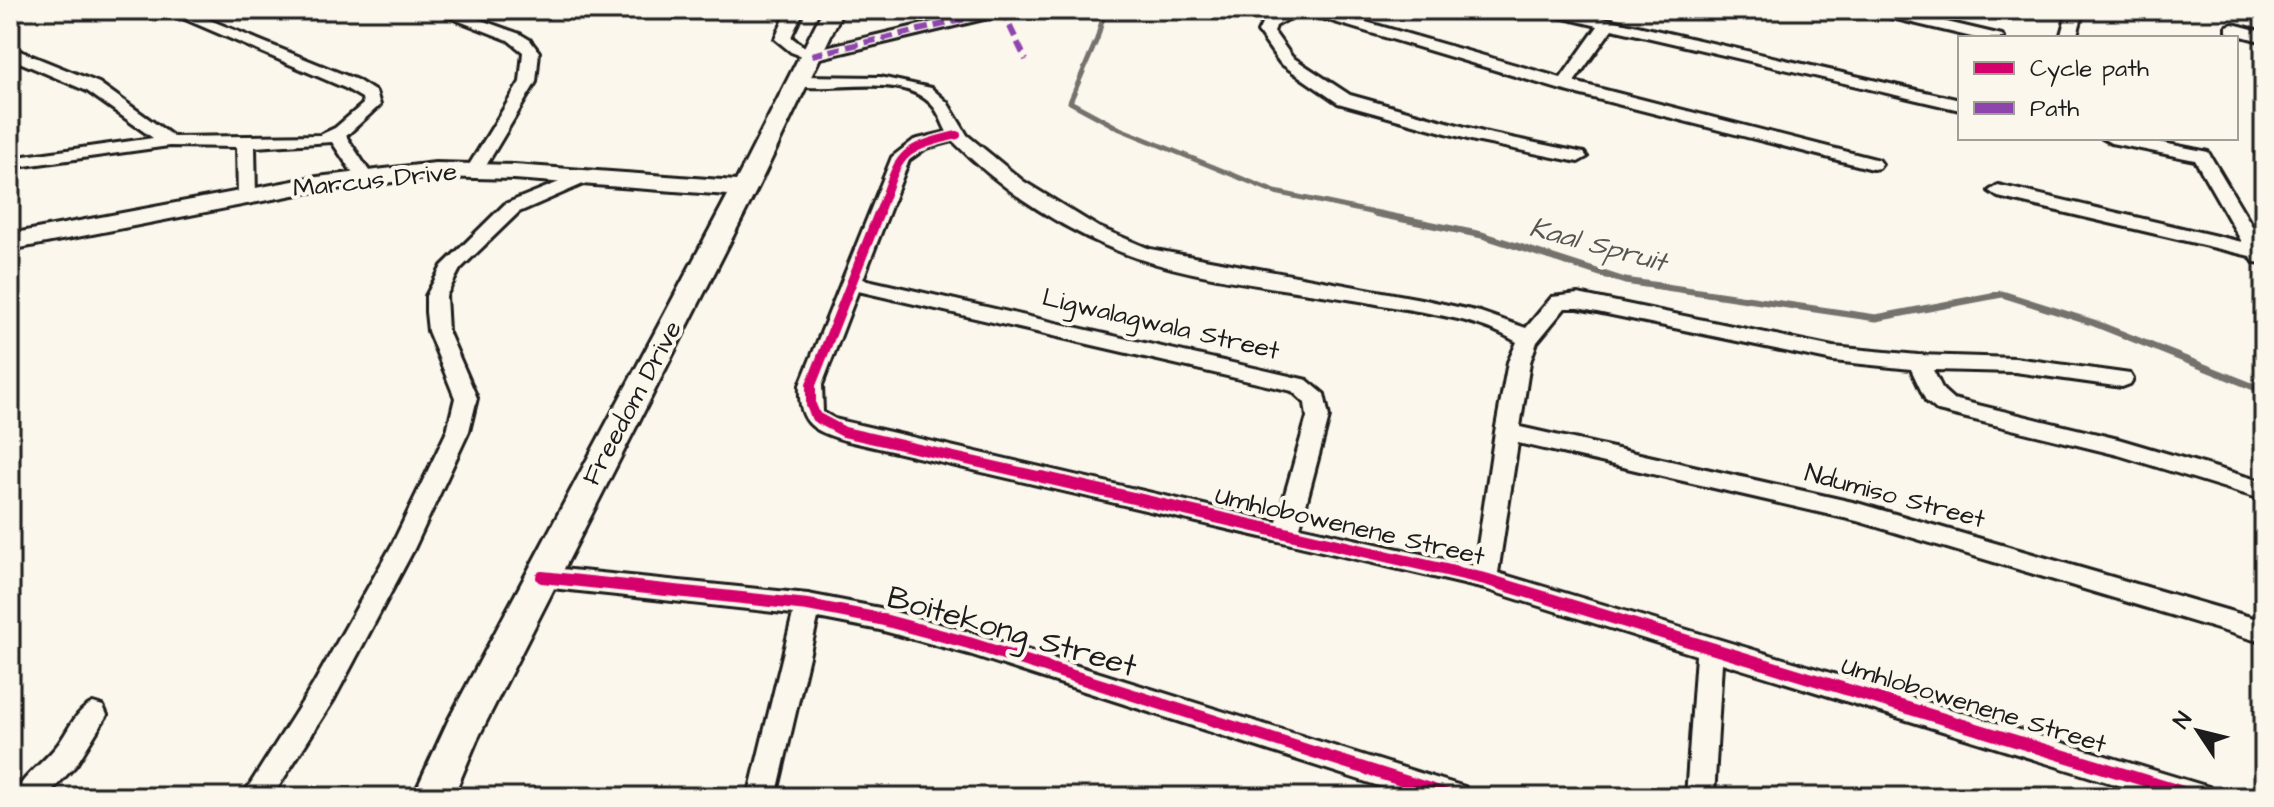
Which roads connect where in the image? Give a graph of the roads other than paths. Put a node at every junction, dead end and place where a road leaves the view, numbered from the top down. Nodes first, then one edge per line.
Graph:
1 (172, 10) edge
2 (439, 10) edge
3 (796, 10) edge
4 (833, 10) edge
5 (1004, 10) edge
6 (1295, 10) edge
7 (1307, 10) edge
8 (1548, 10) edge
9 (1876, 10) edge
10 (2076, 10) edge
11 (2235, 10) edge
12 (1607, 25) junction
13 (2232, 34) edge
14 (1987, 36) edge
15 (2069, 36) edge
16 (2264, 37) edge
17 (10, 52) edge
18 (808, 63) junction
19 (1564, 85) junction
20 (1958, 105) edge
21 (336, 135) junction
22 (957, 135) junction
23 (2132, 140) edge
24 (169, 141) junction
25 (246, 144) junction
26 (2204, 147) edge
27 (1578, 157) dead end
28 (10, 163) edge
29 (1873, 164) dead end
30 (475, 170) junction
31 (364, 177) junction
32 (584, 177) junction
33 (744, 189) junction
34 (1998, 191) dead end
35 (247, 197) junction
36 (10, 242) edge
37 (2262, 257) edge
38 (852, 283) junction
39 (1528, 339) junction
40 (1918, 362) junction
41 (2122, 379) dead end
42 (1506, 432) junction
43 (2264, 491) edge
44 (1286, 534) junction
45 (542, 577) junction
46 (1485, 579) junction
47 (808, 605) junction
48 (2264, 632) edge
49 (1710, 647) junction
50 (93, 715) dead end
51 (27, 797) edge
52 (256, 797) edge
53 (433, 797) edge
54 (762, 797) edge
55 (1455, 797) edge
56 (1700, 797) edge
57 (2199, 797) edge

1 - 21 street
2 - 30 street
3 - 18 street
4 - 18 street, Freedom Drive
5 - 18 street
6 - 27 street
7 - 19 street
8 - 12 street
9 - 14 street
10 - 15 street
11 - 13 street
12 - 19 street
12 - 20 street
13 - 16 street
17 - 24 street
18 - 22 street
18 - 33 street, Freedom Drive
19 - 29 street
21 - 25 street
21 - 31 street
22 - 38 street, Umhlobowenene Street
22 - 39 street
23 - 26 street
24 - 25 street
24 - 28 street
25 - 35 street
26 - 37 street
30 - 31 street, Marcus Drive
30 - 32 street, Marcus Drive
31 - 35 street, Marcus Drive
32 - 33 street, Marcus Drive
32 - 52 street
33 - 45 street, Freedom Drive
34 - 37 street
35 - 36 street, Marcus Drive
38 - 44 street, Ligwalagwala Street
38 - 44 street, Umhlobowenene Street
39 - 40 street
39 - 42 street
40 - 41 street
40 - 43 street
42 - 46 street
42 - 48 street, Ndumiso Street
44 - 46 street, Umhlobowenene Street
45 - 47 street, Boitekong Street
45 - 53 street, Freedom Drive
46 - 49 street, Umhlobowenene Street
47 - 54 street
47 - 55 street, Boitekong Street
49 - 56 street
49 - 57 street, Umhlobowenene Street
50 - 51 street

